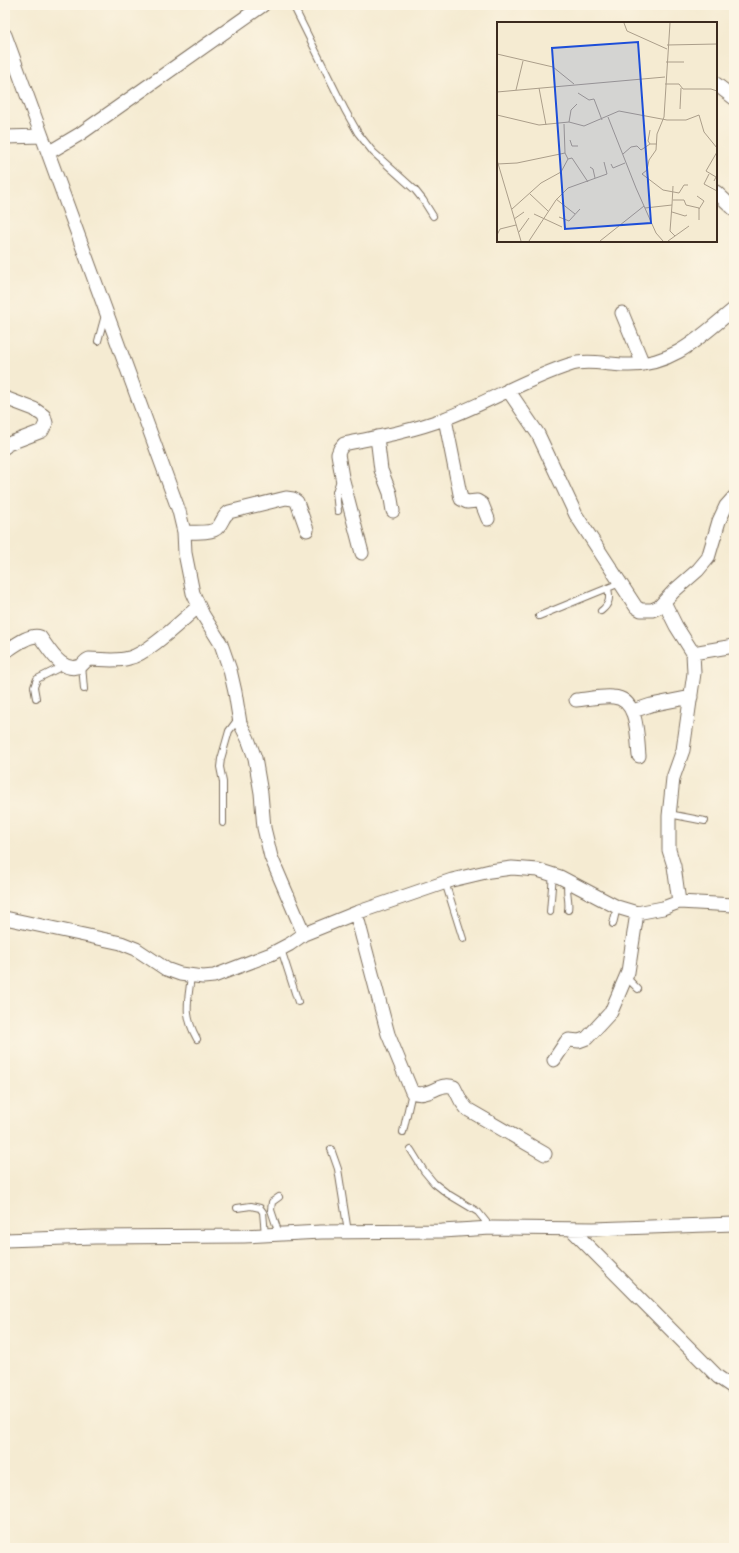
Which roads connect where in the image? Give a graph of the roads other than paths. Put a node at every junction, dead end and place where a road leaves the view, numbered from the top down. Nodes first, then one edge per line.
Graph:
1 (263, 5) edge
2 (293, 5) edge
3 (5, 36) edge
4 (717, 85) edge
5 (734, 98) edge
6 (42, 136) junction
7 (5, 137) edge
8 (48, 153) junction
9 (717, 193) edge
10 (734, 209) edge
11 (433, 216) dead end
12 (106, 309) junction
13 (734, 309) edge
14 (622, 313) dead end
15 (98, 341) dead end
16 (643, 364) junction
17 (508, 390) junction
18 (5, 398) edge
19 (445, 419) junction
20 (377, 437) junction
21 (5, 447) edge
22 (342, 477) junction
23 (734, 497) edge
24 (393, 510) dead end
25 (338, 511) dead end
26 (488, 519) dead end
27 (307, 530) dead end
28 (184, 532) junction
29 (362, 553) dead end
30 (614, 585) junction
31 (664, 602) junction
32 (199, 606) junction
33 (601, 611) dead end
34 (539, 616) dead end
35 (734, 646) edge
36 (5, 652) edge
37 (693, 653) junction
38 (65, 665) junction
39 (82, 665) junction
40 (84, 689) dead end
41 (36, 698) dead end
42 (691, 698) junction
43 (576, 700) dead end
44 (632, 711) junction
45 (239, 718) junction
46 (639, 756) dead end
47 (669, 814) junction
48 (705, 821) dead end
49 (223, 822) dead end
50 (553, 874) junction
51 (568, 881) junction
52 (445, 882) junction
53 (679, 902) junction
54 (734, 905) edge
55 (617, 907) junction
56 (568, 910) dead end
57 (550, 912) dead end
58 (356, 913) junction
59 (637, 913) junction
60 (5, 918) edge
61 (613, 924) dead end
62 (304, 934) junction
63 (463, 939) dead end
64 (281, 949) junction
65 (191, 976) junction
66 (626, 977) junction
67 (638, 989) dead end
68 (298, 1002) dead end
69 (197, 1039) dead end
70 (554, 1060) dead end
71 (412, 1092) junction
72 (403, 1132) dead end
73 (331, 1149) dead end
74 (410, 1150) dead end
75 (545, 1154) dead end
76 (279, 1196) dead end
77 (237, 1208) dead end
78 (734, 1224) edge
79 (491, 1228) junction
80 (571, 1229) junction
81 (348, 1232) junction
82 (279, 1234) junction
83 (265, 1235) junction
84 (5, 1240) edge
85 (734, 1388) edge

1 - 8 street
2 - 11 lane
3 - 6 street
4 - 5 street
6 - 7 street
6 - 8 street
8 - 12 street
9 - 10 street
12 - 15 lane
12 - 28 street
13 - 16 street
14 - 16 street
16 - 17 street
17 - 19 street
17 - 30 street
18 - 21 street
19 - 20 street
19 - 26 street
20 - 22 street
20 - 24 street
22 - 25 lane
22 - 29 street
23 - 31 street
27 - 28 street
28 - 32 street
30 - 31 street
30 - 33 lane
30 - 34 lane
31 - 37 street
32 - 39 street
32 - 45 street
35 - 37 street
36 - 38 street
37 - 42 street
38 - 39 street
38 - 41 lane
39 - 40 lane
42 - 44 street
42 - 47 street
43 - 44 street
44 - 46 street
45 - 49 lane
45 - 62 street
47 - 48 lane
47 - 53 street
50 - 51 street
50 - 52 street
50 - 57 lane
51 - 55 street
51 - 56 lane
52 - 58 street
52 - 63 lane
53 - 54 street
53 - 59 street
55 - 59 street
55 - 61 lane
58 - 62 street
58 - 71 street
59 - 66 street
60 - 65 street
62 - 64 street
64 - 65 street
64 - 68 lane
65 - 69 lane
66 - 67 lane
66 - 70 street
71 - 72 lane
71 - 75 street
73 - 81 lane
74 - 79 lane
76 - 82 lane
77 - 83 lane
78 - 80 street
79 - 80 street
79 - 81 street
80 - 85 street
81 - 82 street
82 - 83 street
83 - 84 street

